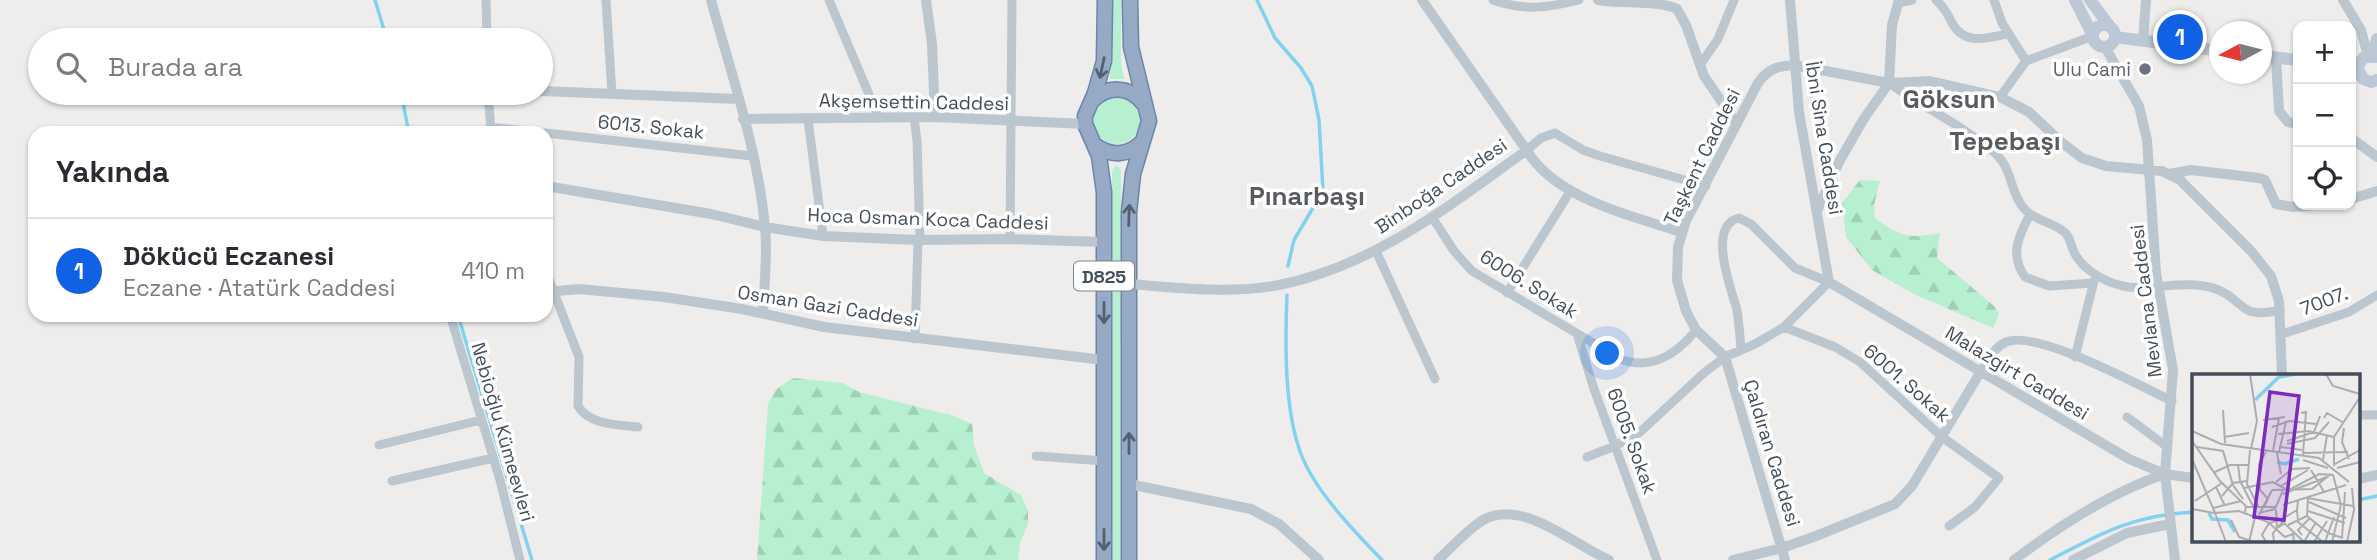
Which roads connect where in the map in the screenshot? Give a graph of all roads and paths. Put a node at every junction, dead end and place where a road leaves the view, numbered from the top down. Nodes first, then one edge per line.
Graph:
1 (486, 0) edge
2 (606, 0) edge
3 (711, 0) edge
4 (829, 0) edge
5 (926, 0) edge
6 (1012, 0) edge
7 (1105, 0) edge
8 (1130, 0) edge
9 (1422, 0) edge
10 (1493, 0) edge
11 (1578, 0) edge
12 (1598, 0) edge
13 (1734, 0) edge
14 (1790, 0) edge
15 (1912, 0) edge
16 (1936, 0) edge
17 (1994, 0) edge
18 (2075, 0) edge
19 (2090, 0) edge
20 (2146, 0) edge
21 (2343, 0) edge
22 (1898, 2) edge
23 (1677, 5) edge
24 (487, 28) edge
25 (2007, 34) junction
26 (2093, 36) junction
27 (2110, 37) junction
28 (2377, 39) edge
29 (2143, 41) junction
30 (2209, 50) edge
31 (2372, 56) edge
32 (2272, 57) edge
33 (2276, 58) junction
34 (2293, 60) edge
35 (2026, 61) junction
36 (1700, 65) junction
37 (1794, 65) junction
38 (2356, 65) edge
39 (2356, 70) edge
40 (2376, 81) edge
41 (1889, 83) junction
42 (553, 92) edge
43 (612, 94) junction
44 (2000, 97) junction
45 (738, 99) junction
46 (1092, 101) junction
47 (489, 105) edge
48 (1146, 107) junction
49 (935, 117) junction
50 (879, 118) junction
51 (914, 118) junction
52 (743, 119) junction
53 (808, 119) junction
54 (1010, 120) junction
55 (2293, 123) edge
56 (1084, 124) junction
57 (1737, 124) junction
58 (491, 126) edge
59 (553, 134) edge
60 (1143, 140) junction
61 (2356, 142) edge
62 (1095, 145) junction
63 (1527, 150) junction
64 (752, 156) junction
65 (2377, 157) edge
66 (2151, 170) junction
67 (2169, 174) junction
68 (1706, 186) junction
69 (553, 187) edge
70 (1572, 190) junction
71 (2377, 191) edge
72 (2356, 197) edge
73 (2293, 207) edge
74 (1817, 211) junction
75 (2029, 214) junction
76 (1432, 217) junction
77 (765, 227) junction
78 (1682, 232) junction
79 (823, 236) junction
80 (1010, 239) junction
81 (919, 240) junction
82 (1104, 242) junction
83 (1376, 251) junction
84 (2094, 279) junction
85 (1829, 282) junction
86 (1129, 284) junction
87 (2159, 288) junction
88 (553, 291) edge
89 (1507, 293) junction
90 (2377, 295) edge
91 (553, 298) edge
92 (2280, 310) junction
93 (763, 313) junction
94 (452, 322) edge
95 (1784, 327) junction
96 (1696, 330) junction
97 (1577, 334) junction
98 (2281, 334) junction
99 (915, 339) junction
100 (1741, 349) junction
101 (1725, 357) junction
102 (2075, 357) junction
103 (1104, 360) junction
104 (1982, 371) junction
105 (2282, 374) edge
106 (1435, 379) dead end
107 (2172, 401) junction
108 (2127, 417) dead end
109 (481, 420) junction
110 (638, 427) dead end
111 (1942, 437) junction
112 (379, 445) dead end
113 (1615, 446) junction
114 (2166, 446) junction
115 (1036, 456) dead end
116 (1587, 457) dead end
117 (493, 458) junction
118 (1104, 461) junction
119 (2165, 474) junction
120 (2192, 478) edge
121 (392, 481) dead end
122 (1129, 484) junction
123 (2170, 521) junction
124 (1949, 526) dead end
125 (1782, 548) junction
126 (520, 560) edge
127 (1104, 560) edge
128 (1129, 560) edge
129 (1319, 560) edge
130 (1438, 560) edge
131 (1609, 560) edge
132 (1657, 560) edge
133 (1733, 560) edge
134 (1785, 560) edge
135 (2014, 560) edge
136 (2073, 560) edge
137 (2175, 560) edge

1 - 24 street
2 - 43 street
3 - 45 street
4 - 50 street
5 - 49 street
6 - 54 street
7 -> 46 highway
8 - 48 highway, D825
9 - 63 street
10 - 11 street
12 - 23 street
13 - 36 street
14 - 37 street, İbni Sina Caddesi
15 - 22 street
16 - 25 street
17 - 25 street
18 - 26 main road
19 - 27 main road
20 - 29 street
21 - 31 street
22 - 41 street
23 - 36 street
25 - 35 street
26 - 27 main road
26 - 27 main road
26 - 35 street
27 - 29 main road
27 - 66 street, Mevlana Caddesi
28 - 31 main road
29 - 30 main road
31 - 38 main road
32 - 33 main road
33 - 34 main road
33 - 55 street
35 - 44 street
36 - 57 street
37 - 41 street
37 - 57 street, Taşkent Caddesi
37 - 74 street, İbni Sina Caddesi
39 - 40 main road
41 - 44 street
41 - 74 street
41 - 75 street
42 - 43 street
43 - 45 street
44 - 66 street
45 - 52 street
46 - 48 highway
46 - 56 highway
47 - 58 street
48 - 60 highway, D825
49 - 51 street, Akşemsettin Caddesi
49 - 54 street, Akşemsettin Caddesi
50 - 51 street, Akşemsettin Caddesi
50 - 53 street, Akşemsettin Caddesi
51 - 81 street
52 - 53 street, Akşemsettin Caddesi
52 - 64 street
53 - 79 street
54 - 56 street, Akşemsettin Caddesi
54 - 80 street
56 - 62 highway, D825
57 - 68 street, Taşkent Caddesi
59 - 64 street, 6013. Sokak
60 - 62 highway
86 -> 60 highway, D825
61 - 65 street
62 - 82 highway, D825
63 - 68 street
63 - 70 street
63 - 76 street, Binboğa Caddesi
64 - 77 street
66 - 67 street
66 - 87 street, Mevlana Caddesi
67 - 73 street
67 - 92 street
68 - 78 street, Taşkent Caddesi
69 - 77 street, Hoca Osman Koca Caddesi
70 - 78 street
70 - 89 street
71 - 72 street
74 - 85 street, İbni Sina Caddesi
75 - 84 street
75 - 84 street
76 - 83 street, Binboğa Caddesi
76 - 89 street, 6006. Sokak
77 - 79 street, Hoca Osman Koca Caddesi
77 - 93 street
78 - 96 street, Taşkent Caddesi
79 - 81 street, Hoca Osman Koca Caddesi
80 - 81 street, Hoca Osman Koca Caddesi
80 - 82 street, Hoca Osman Koca Caddesi
81 - 99 street
82 -> 103 highway, D825
83 - 86 street, Binboğa Caddesi
83 - 106 street
84 - 87 street
84 - 102 street
85 - 95 street
85 - 100 street
85 - 104 street, Malazgirt Caddesi
122 -> 86 highway, D825
87 - 92 street
87 - 107 street, Mevlana Caddesi
88 - 93 street, Osman Gazi Caddesi
89 - 97 street, 6006. Sokak
90 - 98 street, 7007.
91 - 110 street
92 - 98 street
93 - 99 street, Osman Gazi Caddesi
94 - 109 street, Nebioğlu Kümeevleri
95 - 100 street
95 - 111 street, 6001. Sokak
96 - 97 street, 6006. Sokak
96 - 101 street, Taşkent Caddesi
97 - 113 street, 6005. Sokak
98 - 105 street
99 - 103 street, Osman Gazi Caddesi
100 - 101 street
101 - 113 street
101 - 125 street, Çaldıran Caddesi
102 - 104 street
102 - 107 street
103 - 118 highway, D825
104 - 111 street
104 - 119 street, Malazgirt Caddesi
107 - 114 street, Mevlana Caddesi
108 - 114 street
109 - 112 street
109 - 117 street, Nebioğlu Kümeevleri
111 - 124 street, 6001. Sokak
111 - 125 street
113 - 116 street
113 - 132 street, 6005. Sokak
114 - 119 street, Mevlana Caddesi
115 - 118 street
117 - 121 street
117 - 126 street, Nebioğlu Kümeevleri
118 -> 127 highway, D825
119 - 120 street, Malazgirt Caddesi
119 - 123 street, Mevlana Caddesi
119 - 135 street
122 - 128 highway, D825
122 - 129 street
123 - 136 street
123 - 137 street, Mevlana Caddesi
125 - 133 street
125 - 134 street, Çaldıran Caddesi
130 - 131 street

